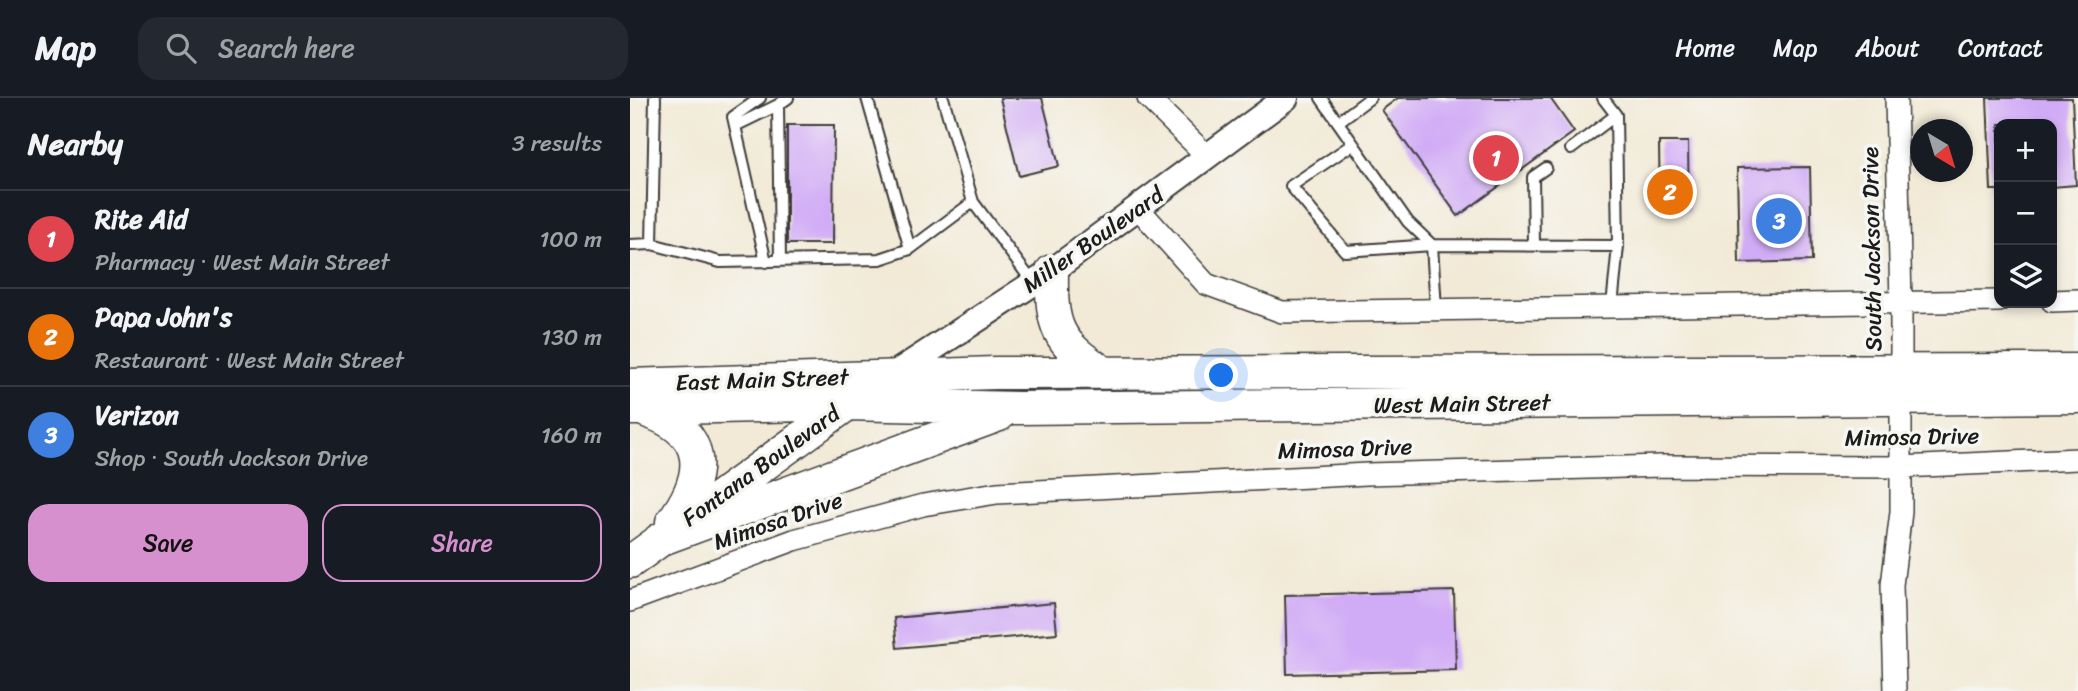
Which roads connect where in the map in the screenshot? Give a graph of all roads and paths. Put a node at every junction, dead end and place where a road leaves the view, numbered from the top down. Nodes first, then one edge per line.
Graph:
1 (654, 98) edge
2 (760, 98) edge
3 (788, 98) edge
4 (867, 98) edge
5 (943, 98) edge
6 (1148, 98) edge
7 (1286, 98) edge
8 (1321, 98) edge
9 (1370, 98) edge
10 (1603, 98) edge
11 (1896, 98) edge
12 (778, 105) junction
13 (1616, 115) junction
14 (1338, 122) junction
15 (735, 126) junction
16 (1353, 144) junction
17 (1571, 149) dead end
18 (1208, 157) junction
19 (1546, 168) dead end
20 (973, 202) junction
21 (1139, 209) junction
22 (630, 244) edge
23 (652, 244) junction
24 (1432, 245) junction
25 (1534, 245) junction
26 (1618, 246) junction
27 (910, 249) junction
28 (780, 260) junction
29 (766, 262) junction
30 (1043, 277) junction
31 (2057, 300) edge
32 (2078, 300) edge
33 (1994, 301) edge
34 (1901, 302) junction
35 (1612, 306) junction
36 (1436, 309) junction
37 (2078, 370) edge
38 (1102, 372) junction
39 (894, 374) junction
40 (1901, 386) junction
41 (2078, 397) edge
42 (634, 401) edge
43 (846, 404) junction
44 (1019, 408) junction
45 (2078, 459) edge
46 (1901, 467) junction
47 (659, 540) junction
48 (630, 562) edge
49 (630, 601) edge
50 (1895, 691) edge

1 - 23 lane
2 - 15 lane
3 - 12 lane
4 - 27 lane
5 - 20 lane
6 - 18 street
7 - 18 street, Miller Boulevard
8 - 14 lane
9 - 14 lane
10 - 13 lane
11 - 34 street, South Jackson Drive
12 - 15 lane
12 - 28 lane
13 - 17 lane
13 - 26 lane
14 - 16 lane
15 - 29 lane
16 - 24 lane
16 - 24 lane
18 - 21 street, Miller Boulevard
19 - 25 lane
20 - 27 lane
20 - 30 lane
21 - 30 street, Miller Boulevard
21 - 36 street
22 - 23 lane
23 - 29 lane
24 - 25 lane
24 - 36 lane
25 - 26 lane
26 - 35 lane
27 - 28 lane
28 - 29 lane
30 - 38 main road
30 - 39 street, Miller Boulevard
31 - 32 street
33 - 34 street
34 - 35 street
34 - 40 street, South Jackson Drive
35 - 36 street
37 - 40 main road, West Main Street
38 - 39 main road, West Main Street
38 - 40 main road, West Main Street
39 - 42 main road, East Main Street
39 - 43 main road, Fontana Boulevard
40 - 41 main road, West Main Street
40 - 44 main road, West Main Street
40 - 46 street, South Jackson Drive
42 - 43 main road, East Main Street
42 - 47 main road
43 - 44 main road, West Main Street
43 - 47 main road, Fontana Boulevard
44 - 47 main road
45 - 46 street, Mimosa Drive
46 - 49 street, Mimosa Drive
46 - 50 street, South Jackson Drive
47 - 48 main road, Fontana Boulevard

